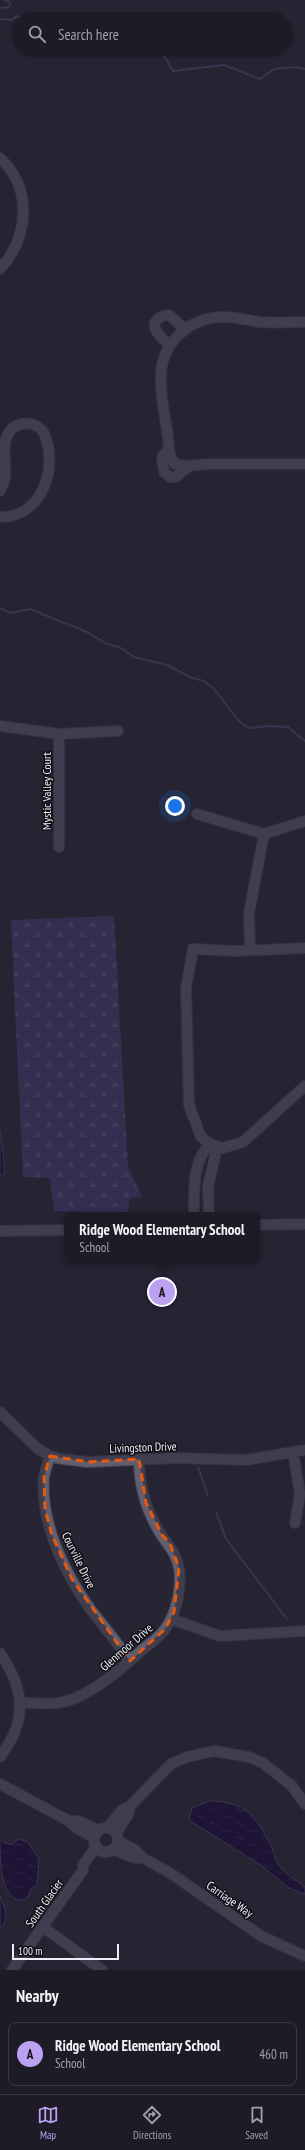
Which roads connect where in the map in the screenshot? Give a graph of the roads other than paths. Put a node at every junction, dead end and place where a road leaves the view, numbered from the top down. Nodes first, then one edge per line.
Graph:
1 (0, 158) edge
2 (0, 269) edge
3 (305, 322) edge
4 (185, 329) junction
5 (170, 346) junction
6 (169, 449) junction
7 (305, 464) edge
8 (189, 466) junction
9 (0, 491) edge
10 (0, 517) edge
11 (0, 726) edge
12 (118, 731) dead end
13 (59, 734) junction
14 (197, 814) dead end
15 (305, 821) edge
16 (264, 834) junction
17 (59, 847) dead end
18 (305, 948) edge
19 (250, 950) junction
20 (305, 1086) edge
21 (211, 1144) junction
22 (194, 1212) edge
23 (209, 1212) edge
24 (305, 1224) edge
25 (260, 1225) edge
26 (64, 1230) edge
27 (0, 1231) edge
28 (0, 1412) edge
29 (305, 1450) edge
30 (293, 1452) junction
31 (50, 1456) junction
32 (139, 1459) junction
33 (295, 1523) dead end
34 (171, 1619) junction
35 (305, 1631) edge
36 (0, 1653) edge
37 (130, 1660) junction
38 (20, 1702) junction
39 (0, 1757) edge
40 (0, 1784) edge
41 (305, 1804) edge
42 (105, 1840) junction
43 (43, 1927) junction
44 (305, 1956) edge
45 (12, 1970) edge
46 (102, 1970) edge

1 - 2 street
3 - 4 street
4 - 5 street
4 - 5 street
5 - 6 street
6 - 8 street
6 - 8 street
7 - 8 street
9 - 10 street
11 - 13 street
12 - 13 street
13 - 17 street, Mystic Valley Court
14 - 16 street
15 - 16 street
16 - 19 street
18 - 19 street
19 - 21 street
20 - 21 street
21 - 22 street
21 - 23 street
24 - 25 street
26 - 27 street
28 - 31 street, Livingston Drive
29 - 30 street, Livingston Drive
30 - 32 street, Livingston Drive
30 - 33 street
31 - 32 street, Livingston Drive
31 - 37 street, Courville Drive
32 - 34 street, Glenmoor Drive
34 - 35 street
34 - 37 street, Glenmoor Drive
36 - 38 street
37 - 38 street, Glenmoor Drive
38 - 39 street
40 - 42 street, Carriage Way
41 - 42 street, South Glacier
42 - 43 street, South Glacier
42 - 44 street, Carriage Way
43 - 45 street, South Glacier
43 - 46 street

